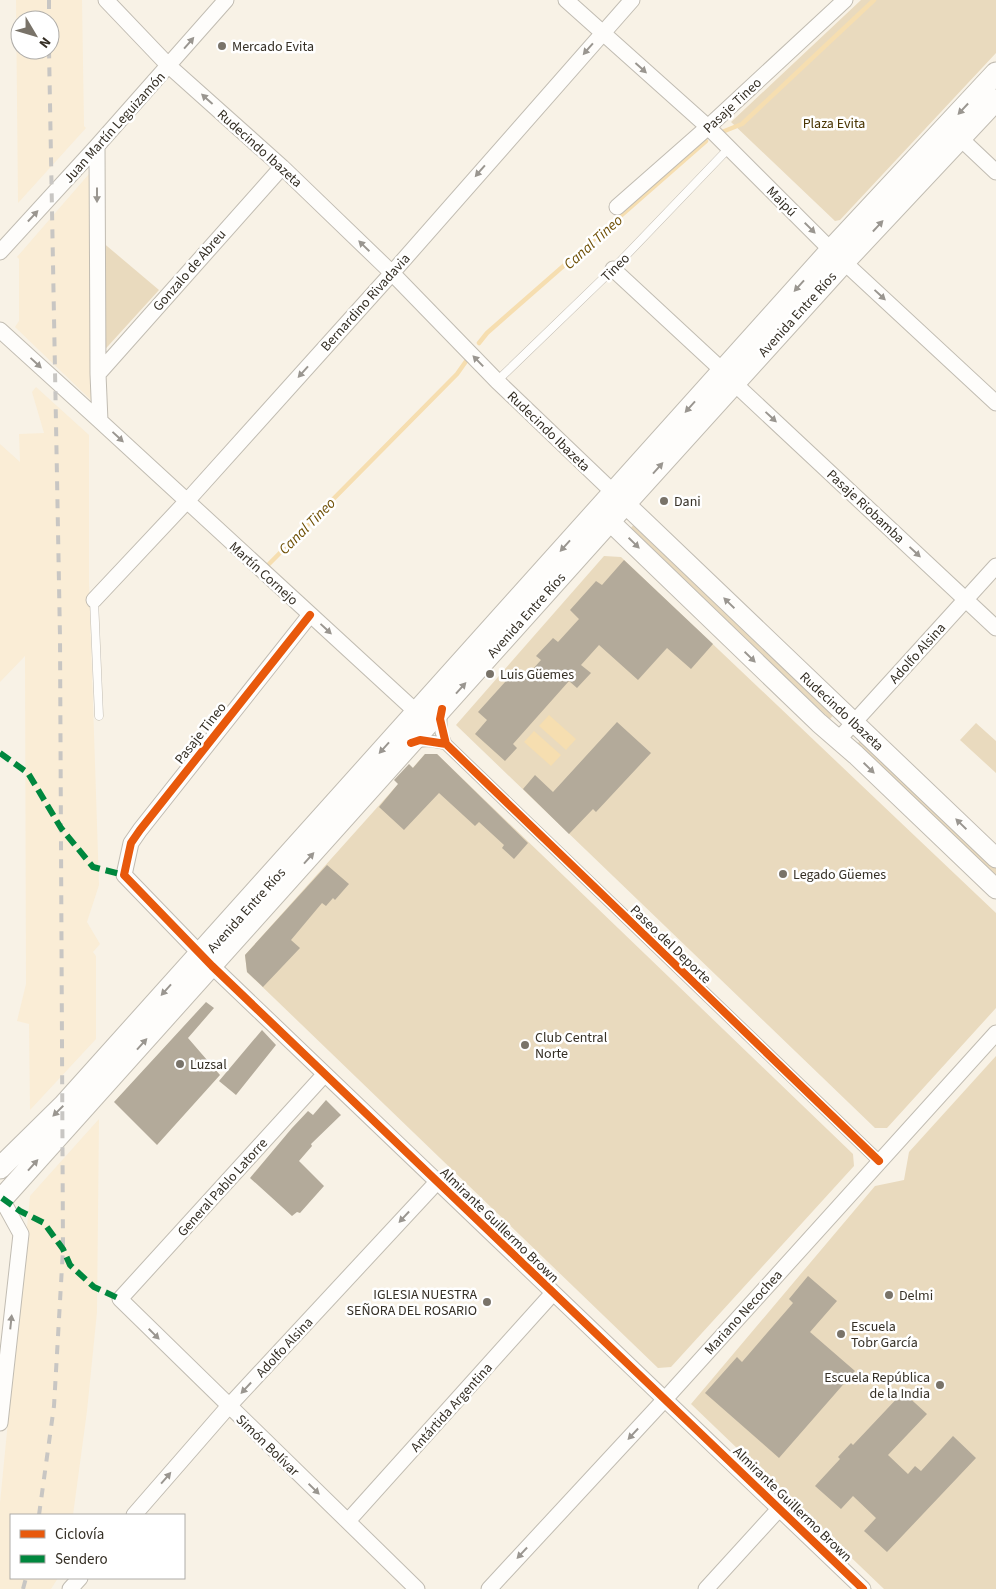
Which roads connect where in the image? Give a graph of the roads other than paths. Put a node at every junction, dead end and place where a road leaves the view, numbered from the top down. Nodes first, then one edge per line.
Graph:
1 (106, 0) edge
2 (226, 0) edge
3 (566, 0) edge
4 (632, 0) edge
5 (845, 0) edge
6 (602, 33) junction
7 (169, 66) junction
8 (996, 73) edge
9 (996, 100) edge
10 (708, 127) junction
11 (961, 139) junction
12 (97, 146) junction
13 (729, 148) junction
14 (282, 167) junction
15 (996, 172) edge
16 (617, 207) dead end
17 (0, 252) edge
18 (838, 256) junction
19 (613, 269) junction
20 (392, 273) junction
21 (0, 330) edge
22 (98, 374) junction
23 (729, 378) junction
24 (498, 382) junction
25 (996, 403) edge
26 (100, 421) junction
27 (620, 498) junction
28 (187, 501) junction
29 (604, 515) junction
30 (996, 566) edge
31 (966, 599) junction
32 (94, 600) joint
33 (310, 615) junction
34 (996, 628) edge
35 (429, 715) junction
36 (99, 716) dead end
37 (854, 722) junction
38 (838, 740) junction
39 (412, 743) junction
40 (446, 744) junction
41 (996, 858) edge
42 (124, 874) joint
43 (996, 889) edge
44 (205, 960) junction
45 (996, 1033) edge
46 (324, 1074) junction
47 (84, 1095) junction
48 (879, 1161) junction
49 (0, 1168) edge
50 (437, 1182) junction
51 (1, 1198) edge
52 (553, 1293) junction
53 (120, 1299) joint
54 (666, 1398) junction
55 (228, 1407) junction
56 (0, 1423) edge
57 (779, 1509) junction
58 (135, 1514) edge
59 (348, 1521) junction
60 (79, 1579) edge
61 (70, 1589) edge
62 (417, 1589) edge
63 (489, 1589) edge
64 (706, 1589) edge
65 (863, 1589) edge

1 - 7 street, Rudecindo Ibazeta
7 -> 2 street, Juan Martín Leguizamón
3 - 6 street, Maipú
4 - 6 street, Bernardino Rivadavia
5 - 10 street, Pasaje Tineo
6 -> 10 street, Maipú
6 -> 20 street, Bernardino Rivadavia
7 - 12 street, Juan Martín Leguizamón
14 -> 7 street, Rudecindo Ibazeta
8 -> 18 main road, Avenida Entre Ríos
9 - 11 main road, Avenida Entre Ríos
10 - 13 street, Maipú
10 - 16 street, Pasaje Tineo
11 - 15 street
18 -> 11 main road, Avenida Entre Ríos
17 -> 12 street, Juan Martín Leguizamón
12 -> 22 street
13 -> 18 street, Maipú
13 - 19 lane, Tineo
20 -> 14 street, Rudecindo Ibazeta
14 - 22 street, Gonzalo de Abreu
18 - 23 main road, Avenida Entre Ríos
18 -> 25 street, Maipú
19 - 23 street, Pasaje Riobamba
19 - 24 lane, Tineo
24 -> 20 street, Rudecindo Ibazeta
20 -> 28 street, Bernardino Rivadavia
21 -> 26 street, Martín Cornejo
22 - 26 street
23 - 27 main road, Avenida Entre Ríos
23 -> 31 street, Pasaje Riobamba
24 - 27 street, Rudecindo Ibazeta
26 -> 28 street, Martín Cornejo
27 - 29 main road, Avenida Entre Ríos
37 -> 27 street, Rudecindo Ibazeta
28 - 32 street, Bernardino Rivadavia
28 - 33 street, Martín Cornejo
29 - 35 main road, Avenida Entre Ríos
29 -> 38 street, Rudecindo Ibazeta
30 - 31 street, Adolfo Alsina
31 - 34 street, Pasaje Riobamba
31 - 37 street, Adolfo Alsina
32 - 36 lane
33 -> 35 street, Martín Cornejo
33 - 42 street, Pasaje Tineo
35 - 39 main road, Avenida Entre Ríos
35 - 40 street
35 -> 44 main road, Avenida Entre Ríos
37 - 38 street, Adolfo Alsina
41 -> 37 street, Rudecindo Ibazeta
38 -> 43 street, Rudecindo Ibazeta
39 - 40 street
44 -> 39 main road, Avenida Entre Ríos
40 - 48 street, Paseo del Deporte
42 - 44 street, Almirante Guillermo Brown
44 - 46 street, Almirante Guillermo Brown
44 - 47 main road, Avenida Entre Ríos
45 - 48 street, Mariano Necochea
46 - 50 street, Almirante Guillermo Brown
46 - 53 street, General Pablo Latorre
47 -> 49 main road, Avenida Entre Ríos
51 -> 47 main road, Avenida Entre Ríos
48 - 54 street, Mariano Necochea
50 - 52 street, Almirante Guillermo Brown
50 -> 55 street, Adolfo Alsina
56 -> 51 street
52 - 54 street, Almirante Guillermo Brown
52 - 59 street, Antártida Argentina
53 -> 55 street, Simón Bolívar
54 - 57 street, Almirante Guillermo Brown
54 -> 63 street, Mariano Necochea
58 -> 55 street, Adolfo Alsina
55 -> 59 street, Simón Bolívar
57 - 64 street
57 - 65 street, Almirante Guillermo Brown
59 - 62 street, Simón Bolívar
60 - 61 street

